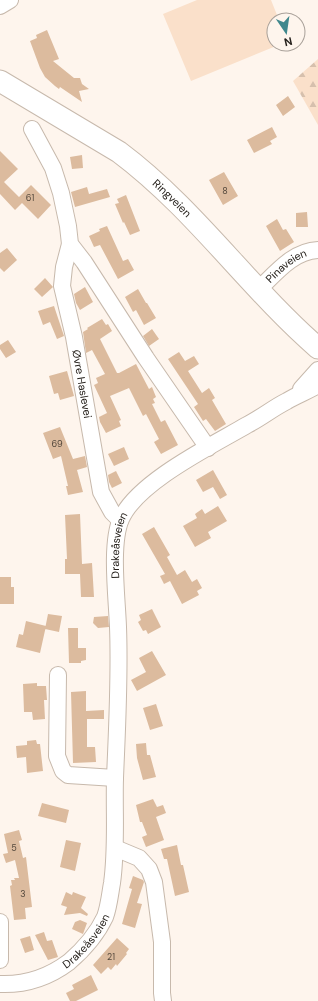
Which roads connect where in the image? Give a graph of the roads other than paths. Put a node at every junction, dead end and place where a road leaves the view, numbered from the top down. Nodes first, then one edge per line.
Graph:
1 (0, 81) edge
2 (32, 130) dead end
3 (70, 244) junction
4 (318, 250) edge
5 (259, 289) junction
6 (318, 348) edge
7 (318, 370) edge
8 (318, 385) edge
9 (287, 400) junction
10 (208, 448) junction
11 (120, 520) junction
12 (58, 675) dead end
13 (115, 778) junction
14 (116, 848) junction
15 (0, 922) edge
16 (0, 960) edge
17 (0, 984) edge
18 (163, 1001) edge

1 - 5 main road, Ringveien
2 - 3 street, Øvre Haslevei
3 - 10 street
3 - 11 street, Øvre Haslevei
4 - 5 street, Pinaveien
5 - 6 main road, Ringveien
7 - 9 street, Drakeåsveien
8 - 9 street, Drakeåsveien
9 - 10 street, Drakeåsveien
10 - 11 street, Drakeåsveien
11 - 13 street, Drakeåsveien
12 - 13 street
13 - 14 street, Drakeåsveien
14 - 17 street, Drakeåsveien
14 - 18 street
15 - 16 street

